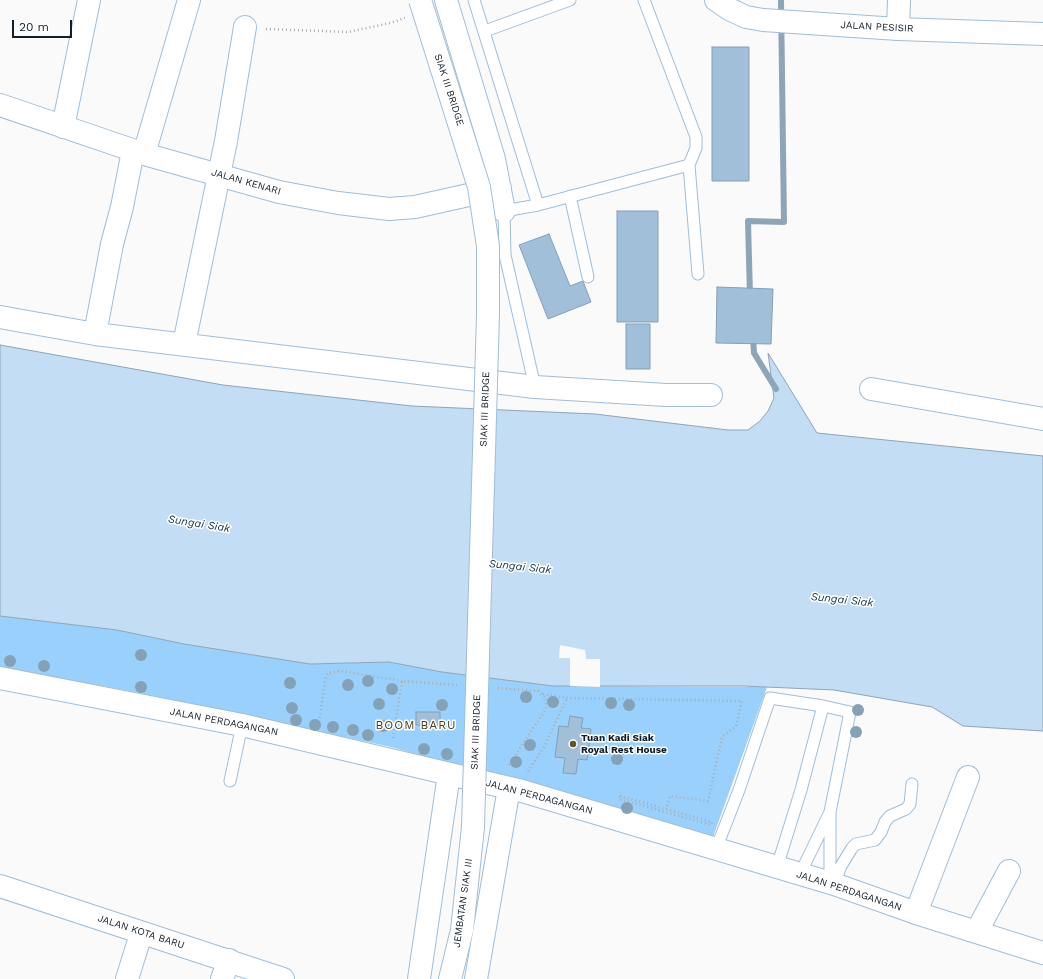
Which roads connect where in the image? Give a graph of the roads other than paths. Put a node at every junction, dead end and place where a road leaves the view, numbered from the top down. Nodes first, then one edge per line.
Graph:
1 (89, 0) edge
2 (189, 0) edge
3 (446, 0) edge
4 (474, 0) edge
5 (570, 0) edge
6 (644, 0) edge
7 (716, 0) edge
8 (899, 0) edge
9 (416, 8) edge
10 (245, 27) road end
11 (898, 29) junction
12 (485, 31) junction
13 (1043, 34) edge
14 (0, 105) edge
15 (63, 127) junction
16 (139, 152) junction
17 (689, 165) junction
18 (218, 174) junction
19 (500, 188) junction
20 (570, 196) junction
21 (538, 205) junction
22 (504, 211) junction
23 (698, 274) dead end
24 (588, 277) dead end
25 (0, 317) edge
26 (95, 334) junction
27 (184, 344) junction
28 (535, 387) junction
29 (871, 389) dead end
30 (711, 395) dead end
31 (1043, 419) edge
32 (0, 678) edge
33 (823, 706) junction
34 (242, 725) junction
35 (449, 774) junction
36 (968, 777) dead end
37 (230, 781) dead end
38 (912, 784) dead end
39 (509, 788) junction
40 (830, 812) junction
41 (716, 849) junction
42 (777, 867) junction
43 (1009, 871) dead end
44 (800, 874) junction
45 (832, 884) junction
46 (0, 886) edge
47 (916, 913) junction
48 (977, 931) junction
49 (141, 934) junction
50 (1043, 953) edge
51 (226, 970) edge
52 (127, 979) edge
53 (283, 979) edge
54 (419, 979) edge
55 (450, 979) edge
56 (476, 979) edge

1 - 15 street
2 - 16 street
3 - 19 street
4 - 12 lane
5 - 12 lane
6 - 17 lane
7 - 11 street, JALAN PESISIR
8 - 11 street
9 - 55 street, SIAK III BRIDGE, bridge
10 - 18 street
11 - 13 street, JALAN PESISIR
12 - 21 lane
14 - 15 street, JALAN KENARI
15 - 16 street, JALAN KENARI
16 - 18 street, JALAN KENARI
16 - 26 street
17 - 20 lane
17 - 23 lane
18 - 19 street, JALAN KENARI
18 - 27 street
19 - 22 street
20 - 21 lane
20 - 24 lane
21 - 22 lane
22 - 28 lane
25 - 26 street
26 - 27 street
27 - 28 street
28 - 30 street
29 - 31 street
32 - 34 street, JALAN PERDAGANGAN
33 - 40 lane
33 - 41 lane
33 - 42 lane
34 - 35 street, JALAN PERDAGANGAN
34 - 37 lane
35 - 39 street, JALAN PERDAGANGAN
35 - 54 street
36 - 47 street
38 - 45 lane
39 - 41 street, JALAN PERDAGANGAN
39 - 56 street
40 - 44 lane
40 - 45 lane
41 - 42 street, JALAN PERDAGANGAN
42 - 44 street, JALAN PERDAGANGAN
43 - 48 street
44 - 45 street, JALAN PERDAGANGAN
45 - 47 street, JALAN PERDAGANGAN
46 - 49 street, JALAN KOTA BARU
47 - 48 street, JALAN PERDAGANGAN
48 - 50 street, JALAN PERDAGANGAN
49 - 51 street, JALAN KOTA BARU
49 - 52 street
51 - 53 street, JALAN KOTA BARU

